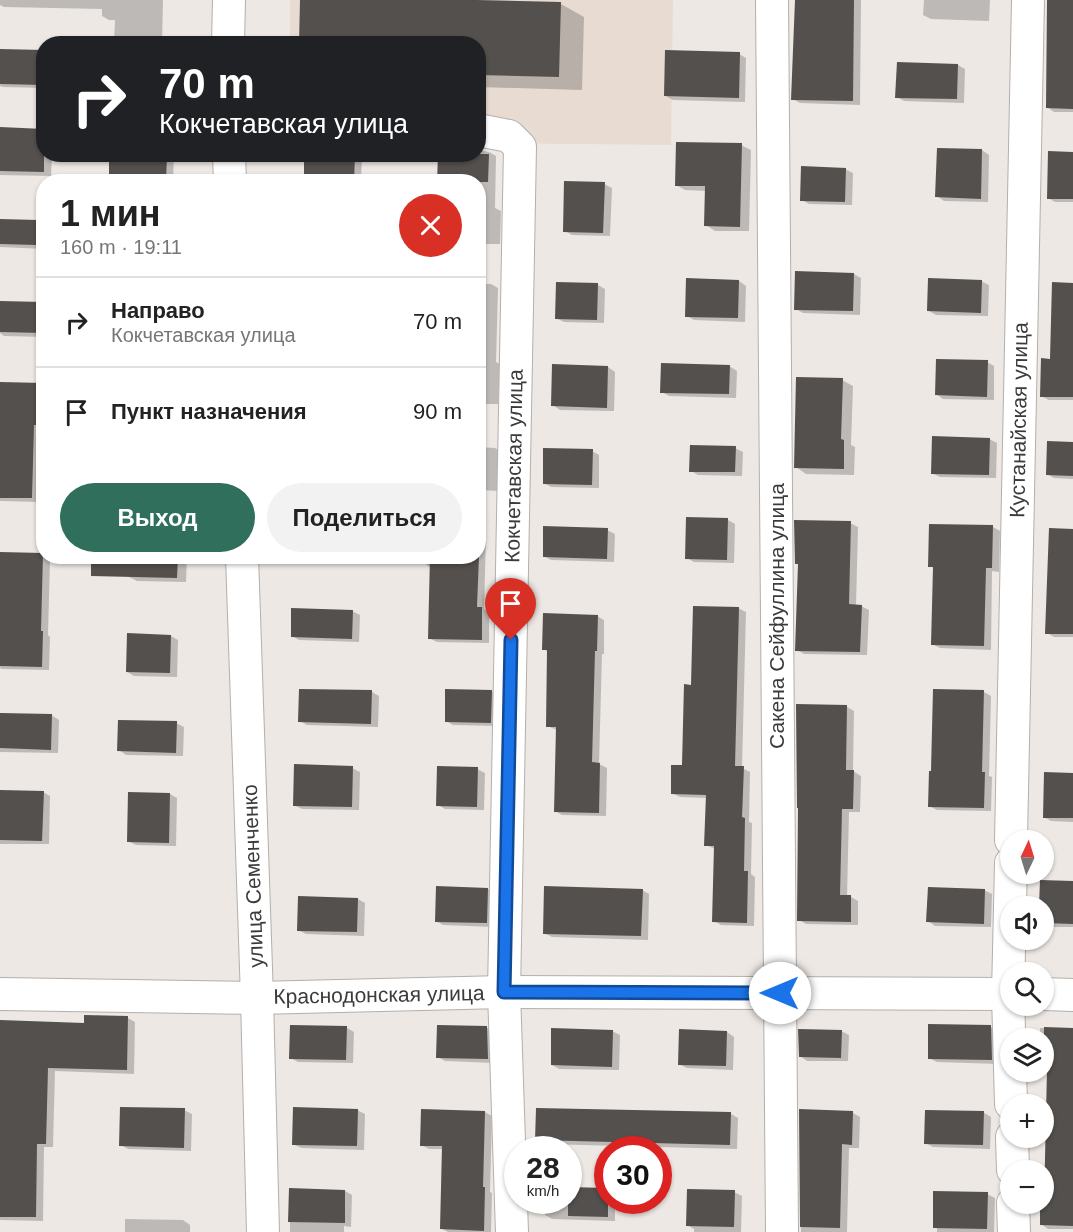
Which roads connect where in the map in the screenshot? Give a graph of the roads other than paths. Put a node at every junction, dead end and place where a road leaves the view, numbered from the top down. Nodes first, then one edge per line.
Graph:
1 (229, 0) edge
2 (772, 0) edge
3 (1028, 0) edge
4 (228, 36) edge
5 (486, 132) edge
6 (242, 564) edge
7 (1011, 830) edge
8 (1011, 884) edge
9 (1010, 962) edge
10 (504, 992) junction
11 (780, 993) junction
12 (0, 994) edge
13 (1000, 994) edge
14 (1054, 994) edge
15 (1073, 994) edge
16 (257, 998) junction
17 (1010, 1016) edge
18 (1011, 1094) edge
19 (1013, 1214) edge
20 (263, 1232) edge
21 (512, 1232) edge
22 (782, 1232) edge
23 (1014, 1232) edge

1 - 4 street
2 - 11 street, Сакена Сейфуллина улица
3 - 7 street, Кустанайская улица
5 - 10 street, Кокчетавская улица
6 - 16 street, улица Семенченко
8 - 9 street
10 - 11 street, Краснодонская улица
10 - 16 street, Краснодонская улица
10 - 21 street, Кокчетавская улица
11 - 13 street, Краснодонская улица
11 - 22 street, Сакена Сейфуллина улица
12 - 16 street, Краснодонская улица
14 - 15 street
16 - 20 street, улица Семенченко
17 - 18 street
19 - 23 street

